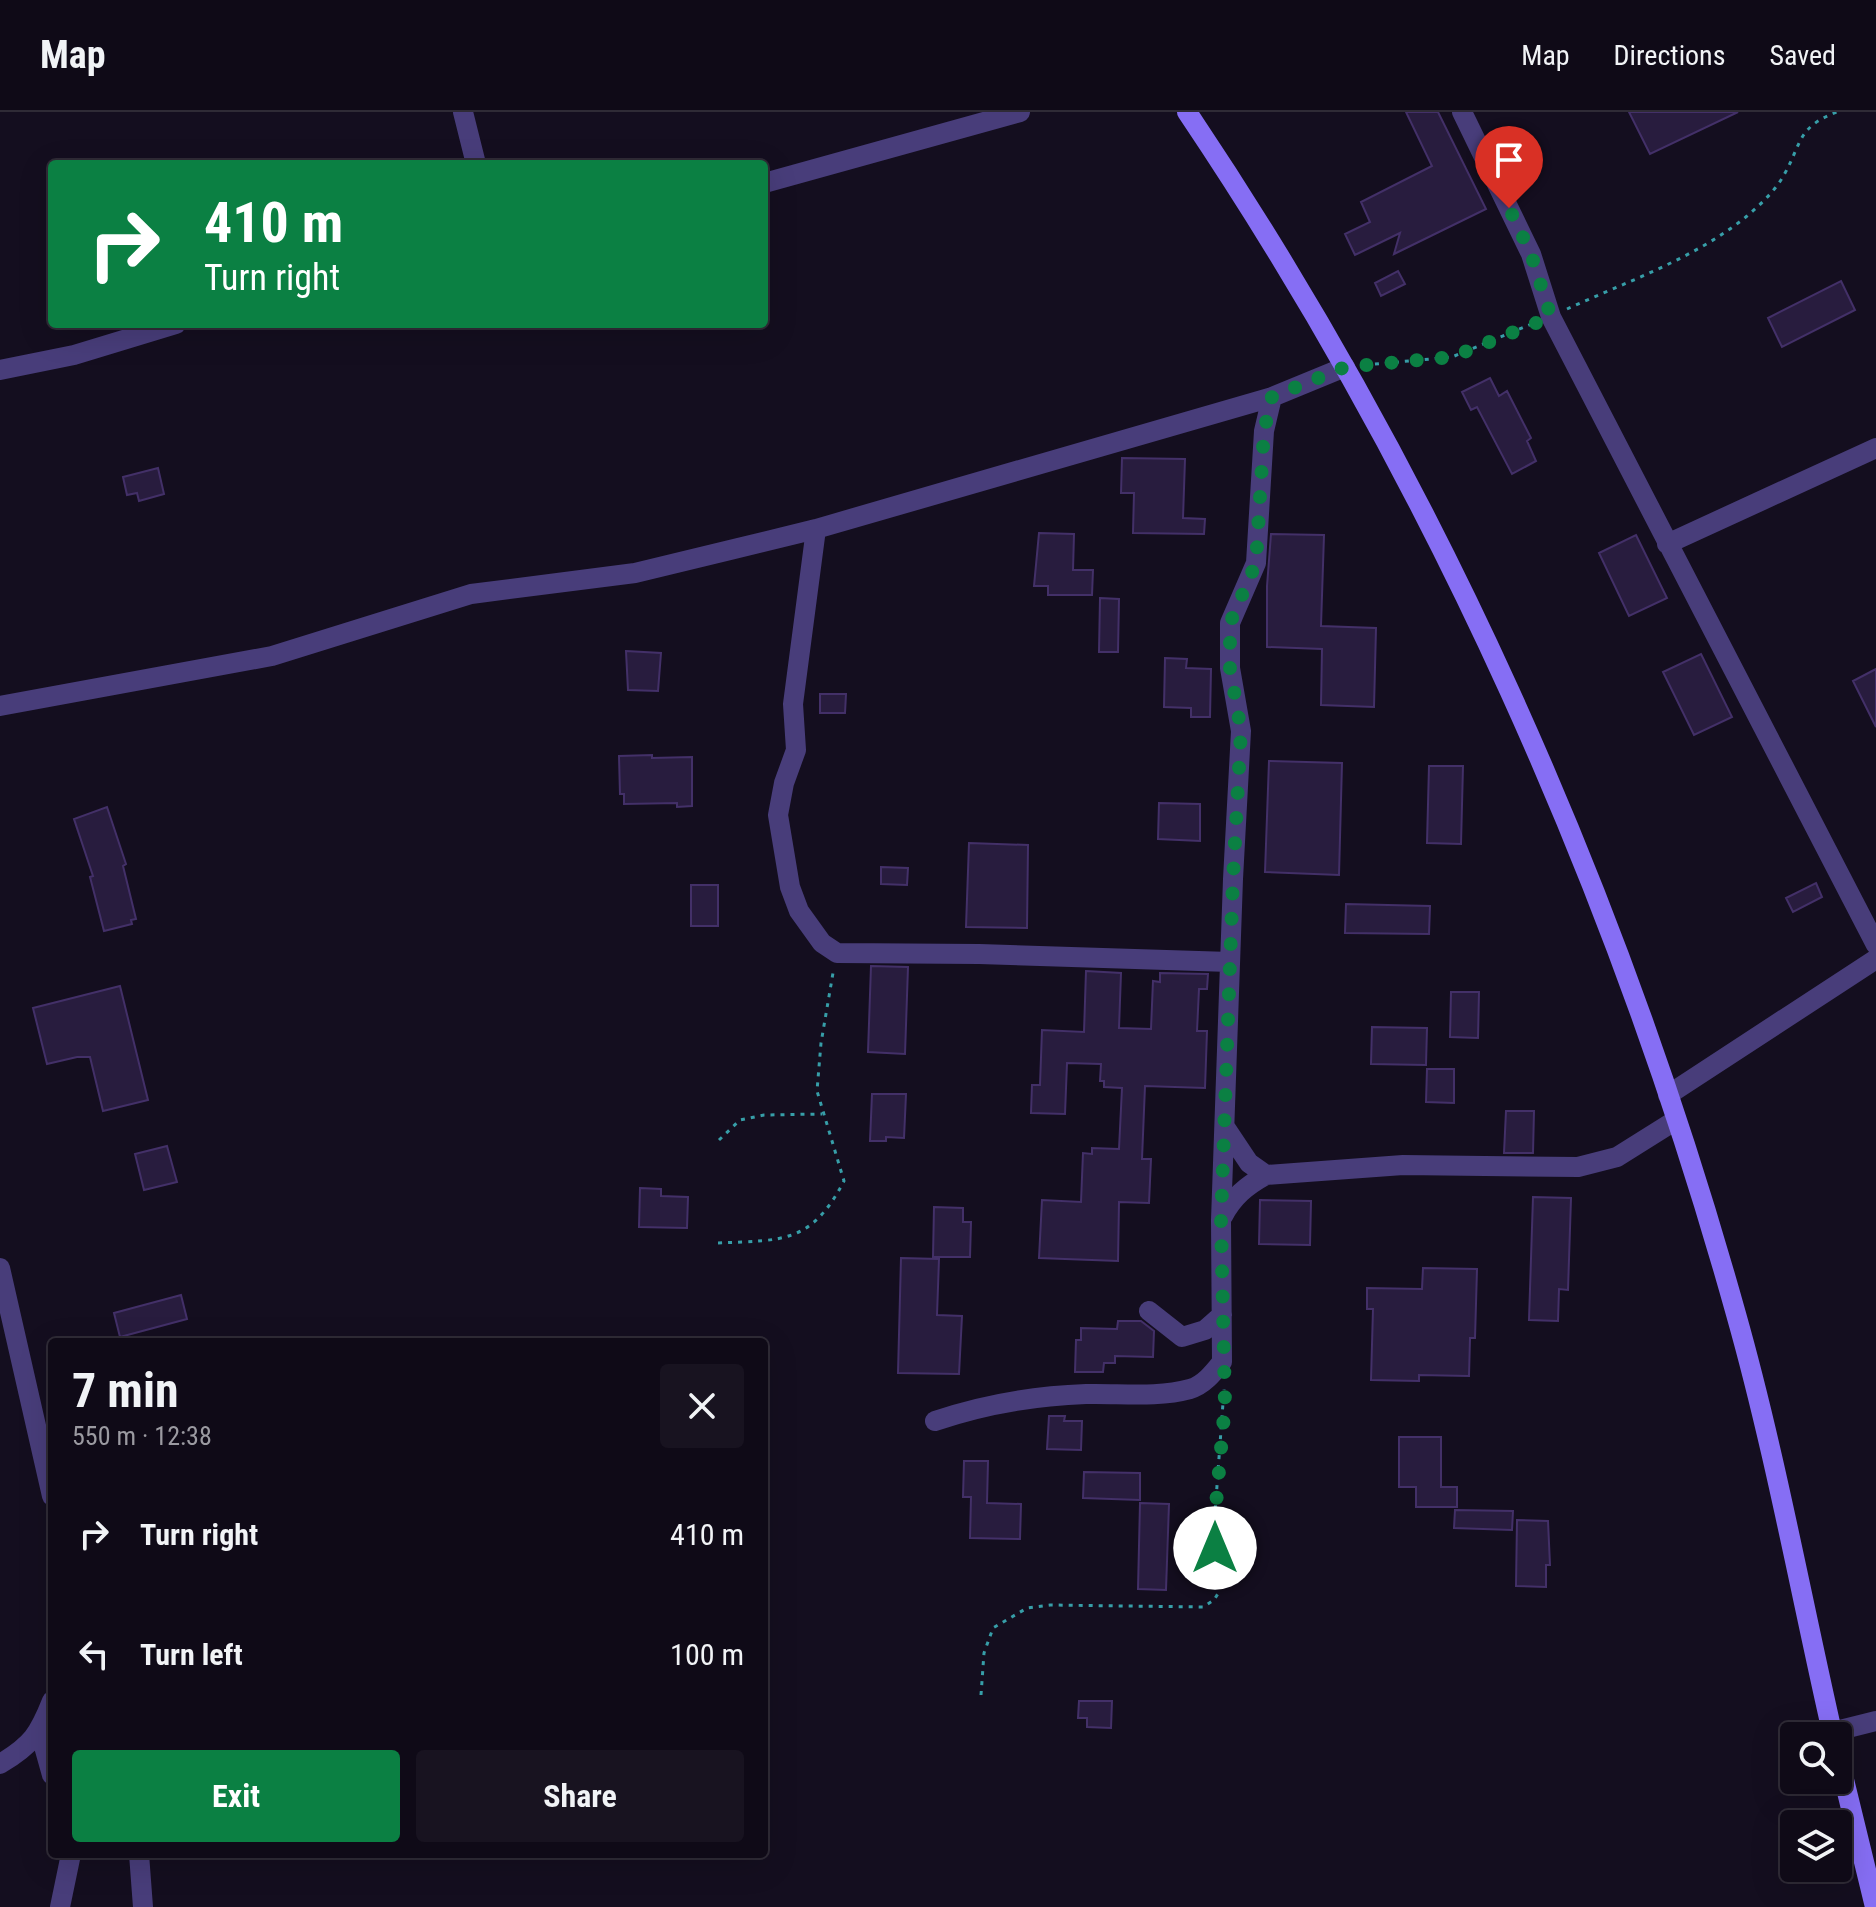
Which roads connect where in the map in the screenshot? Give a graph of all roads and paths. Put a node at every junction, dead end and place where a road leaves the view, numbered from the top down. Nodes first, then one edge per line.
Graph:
1 (463, 112) edge
2 (1020, 112) edge
3 (1187, 112) edge
4 (1462, 112) edge
5 (1837, 112) edge
6 (475, 160) edge
7 (768, 182) edge
8 (1551, 317) junction
9 (163, 328) edge
10 (1345, 367) junction
11 (0, 370) edge
12 (1272, 397) junction
13 (1876, 448) edge
14 (816, 529) junction
15 (1667, 544) junction
16 (0, 706) edge
17 (1876, 945) edge
18 (837, 953) junction
19 (1876, 959) edge
20 (1230, 962) junction
21 (1668, 1095) junction
22 (822, 1114) junction
23 (1676, 1120) junction
24 (1225, 1126) junction
25 (719, 1140) dead end
26 (1266, 1175) junction
27 (1221, 1220) junction
28 (718, 1243) dead end
29 (0, 1268) edge
30 (1149, 1311) dead end
31 (1222, 1315) junction
32 (1222, 1362) junction
33 (935, 1421) dead end
34 (48, 1478) edge
35 (981, 1695) dead end
36 (48, 1711) edge
37 (1876, 1721) edge
38 (1830, 1722) edge
39 (1852, 1728) edge
40 (40, 1732) junction
41 (48, 1761) edge
42 (0, 1764) edge
43 (1847, 1794) edge
44 (70, 1858) edge
45 (139, 1858) edge
46 (60, 1907) edge
47 (143, 1907) edge
48 (1875, 1907) edge

1 - 6 street
2 - 7 street
3 - 10 main road
4 - 8 street
5 - 8 path
8 - 10 path
8 - 15 street
9 - 11 street
10 - 12 street
10 - 21 main road
12 - 14 street
12 - 20 street
13 - 15 street
14 - 16 street
14 - 18 street
15 - 17 street
18 - 20 street
18 - 22 path
19 - 21 street
20 - 24 street
21 - 23 main road
22 - 25 path
22 - 28 path
23 - 26 street
23 - 38 main road
24 - 26 street
24 - 27 street
26 - 27 street
27 - 31 street
29 - 34 street
30 - 31 street
31 - 32 street
32 - 33 street
32 - 35 path
36 - 40 street
37 - 39 street
40 - 41 street
40 - 42 street
43 - 48 main road
44 - 46 street
45 - 47 street

